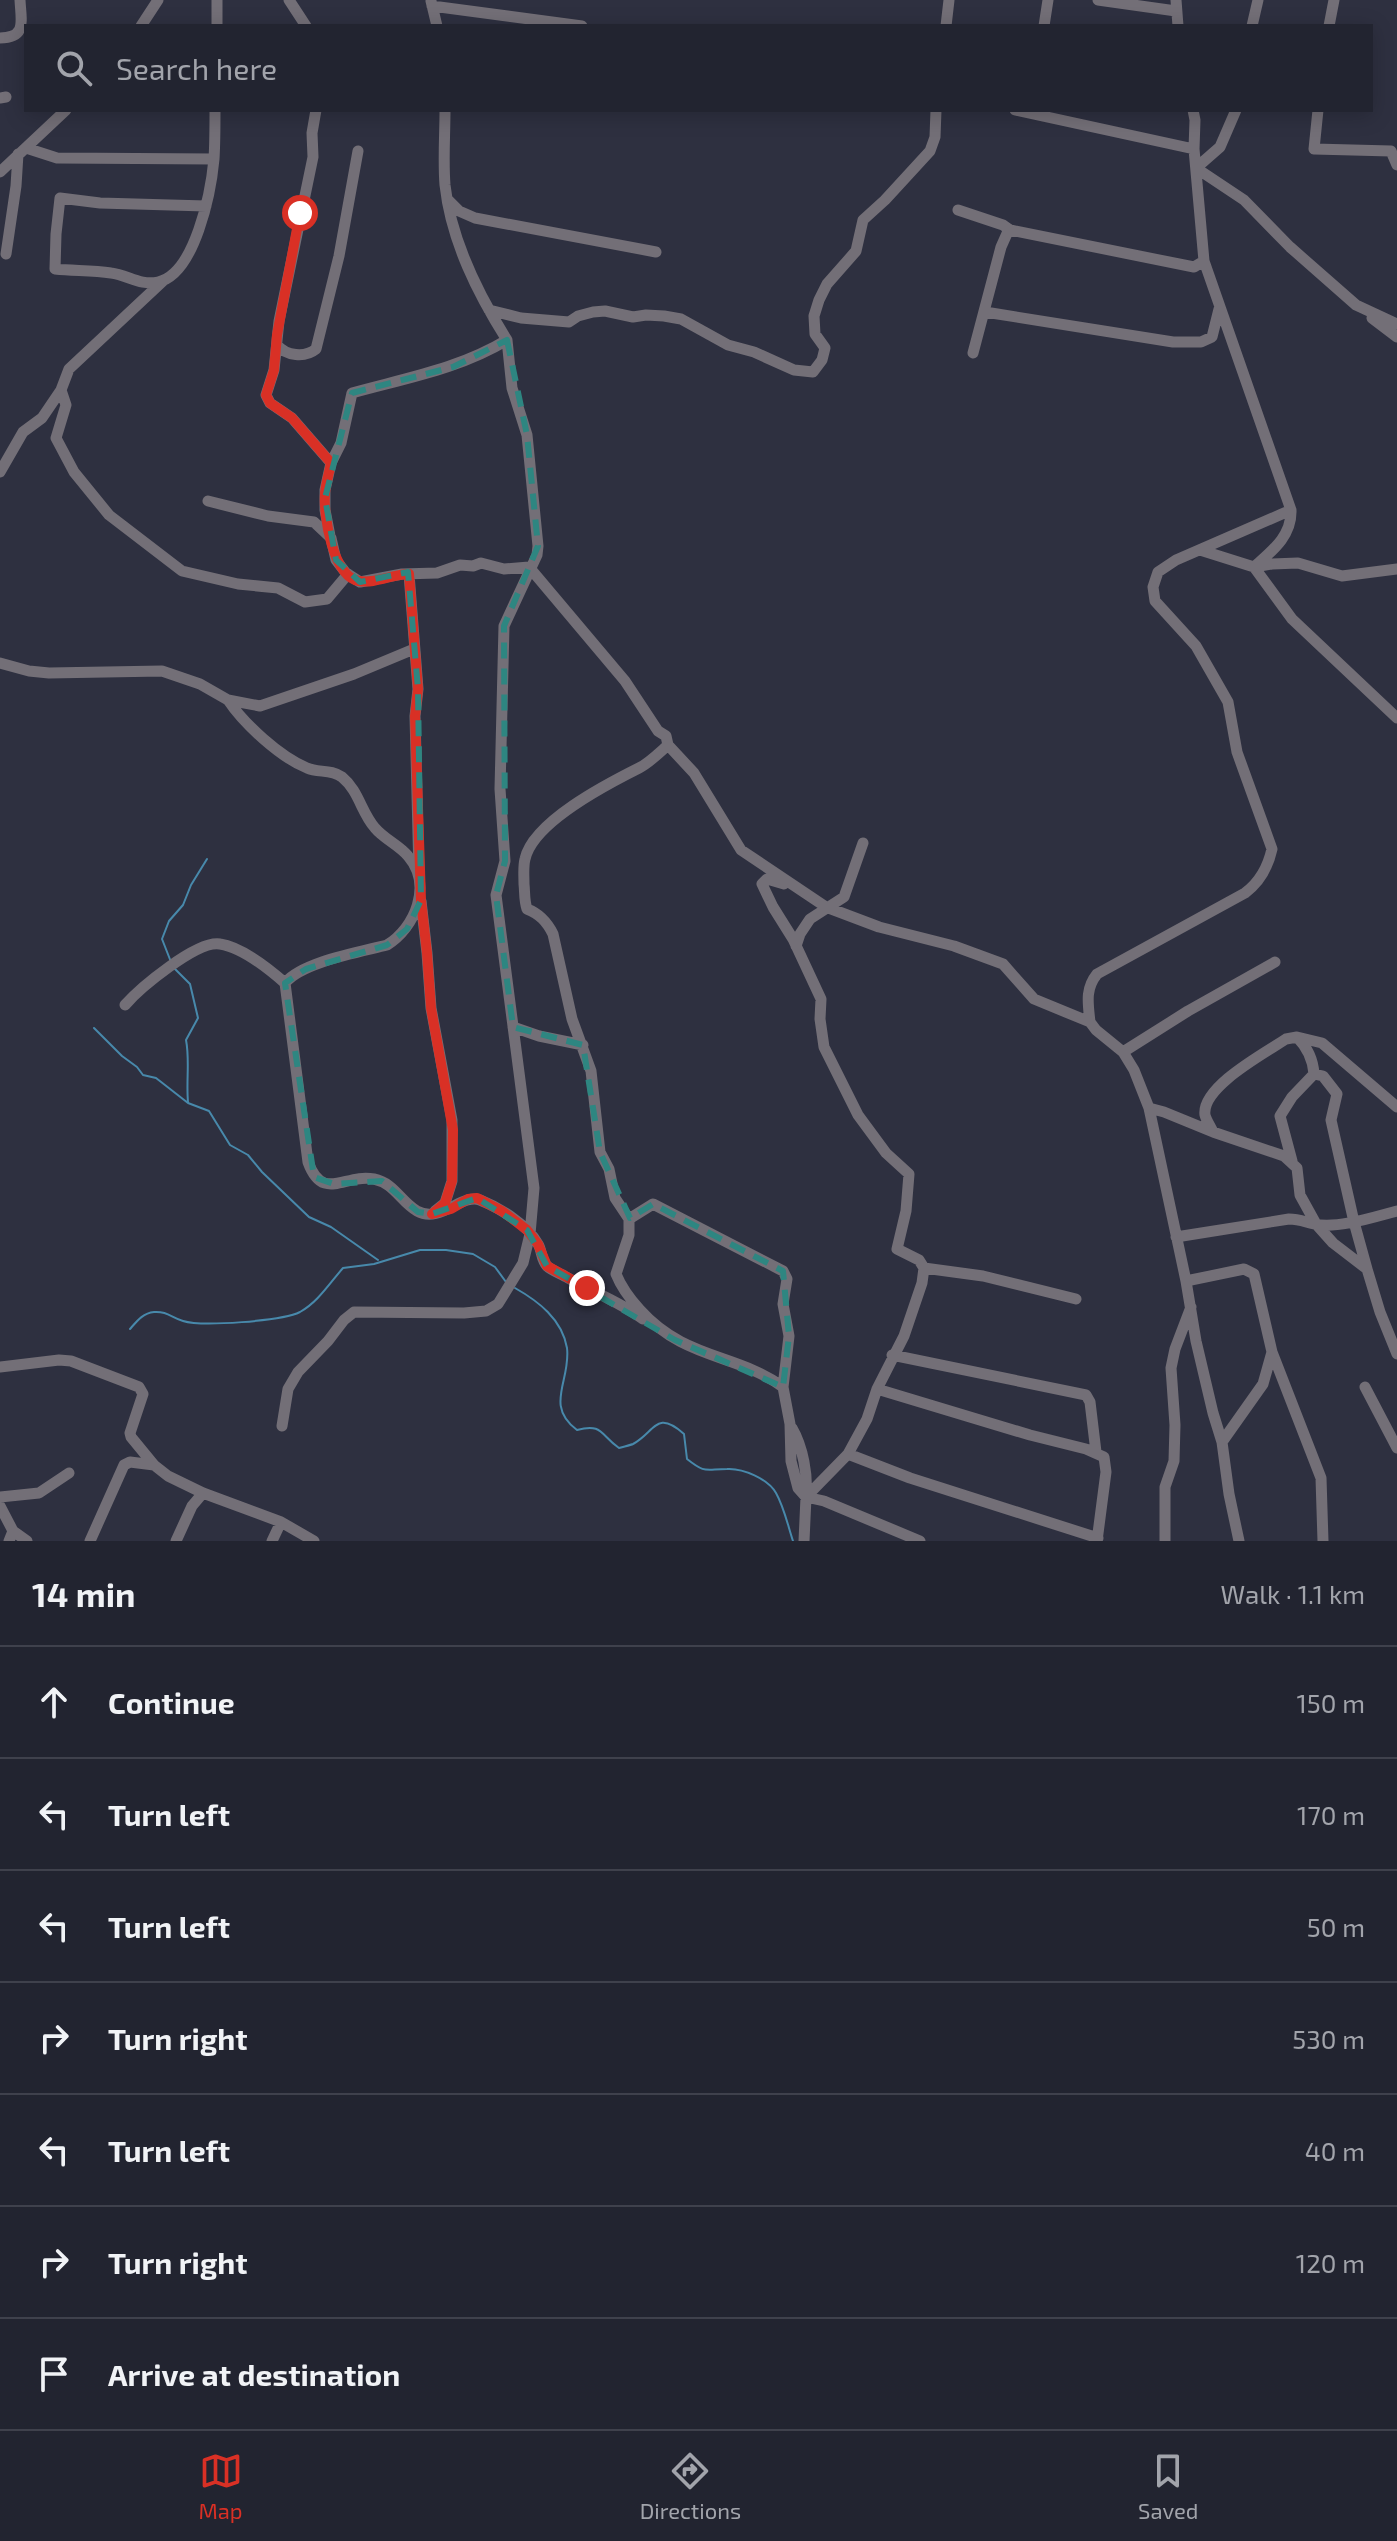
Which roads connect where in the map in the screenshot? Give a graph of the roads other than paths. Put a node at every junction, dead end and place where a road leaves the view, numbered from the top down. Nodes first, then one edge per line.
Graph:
1 (20, 0) edge
2 (158, 0) edge
3 (217, 0) edge
4 (289, 0) edge
5 (949, 0) edge
6 (1048, 0) edge
7 (1098, 0) edge
8 (1258, 0) edge
9 (1334, 0) edge
10 (431, 3) edge
11 (1176, 6) edge
12 (142, 24) edge
13 (217, 24) edge
14 (305, 24) edge
15 (436, 24) edge
16 (569, 24) edge
17 (946, 24) edge
18 (1044, 24) edge
19 (1252, 24) edge
20 (1329, 24) edge
21 (0, 38) edge
22 (64, 112) edge
23 (215, 112) edge
24 (316, 112) edge
25 (445, 112) edge
26 (936, 112) edge
27 (1032, 112) edge
28 (1193, 112) edge
29 (1235, 112) edge
30 (1318, 112) edge
31 (1194, 149) junction
32 (22, 151) junction
33 (358, 151) dead end
34 (214, 159) junction
35 (1397, 165) edge
36 (1196, 168) junction
37 (0, 172) edge
38 (448, 200) junction
39 (206, 206) junction
40 (958, 210) dead end
41 (1009, 229) junction
42 (656, 252) dead end
43 (6, 254) dead end
44 (1204, 261) junction
45 (163, 281) junction
46 (1356, 305) junction
47 (1219, 307) junction
48 (489, 310) junction
49 (985, 312) junction
50 (1397, 324) edge
51 (1397, 337) edge
52 (507, 340) junction
53 (277, 345) junction
54 (973, 353) dead end
55 (61, 390) junction
56 (331, 463) junction
57 (0, 472) edge
58 (208, 501) dead end
59 (1291, 510) junction
60 (331, 538) junction
61 (1200, 550) junction
62 (529, 567) junction
63 (1254, 567) junction
64 (1397, 569) edge
65 (348, 574) junction
66 (409, 574) junction
67 (414, 649) junction
68 (0, 663) edge
69 (228, 700) junction
70 (1397, 718) edge
71 (668, 745) junction
72 (863, 843) dead end
73 (419, 880) junction
74 (796, 888) junction
75 (421, 900) junction
76 (826, 907) junction
77 (796, 946) junction
78 (1275, 962) dead end
79 (285, 983) junction
80 (125, 1005) dead end
81 (1090, 1022) junction
82 (513, 1027) junction
83 (1297, 1037) junction
84 (583, 1045) junction
85 (1123, 1052) junction
86 (1314, 1074) junction
87 (1397, 1107) edge
88 (1149, 1108) junction
89 (1213, 1132) junction
90 (1292, 1161) junction
91 (1397, 1211) edge
92 (432, 1214) junction
93 (629, 1219) junction
94 (1354, 1222) junction
95 (1316, 1224) junction
96 (530, 1234) junction
97 (1176, 1237) junction
98 (924, 1268) junction
99 (1367, 1269) junction
100 (1186, 1281) junction
101 (1076, 1299) dead end
102 (1191, 1307) junction
103 (651, 1321) junction
104 (1272, 1352) junction
105 (1397, 1354) edge
106 (892, 1355) junction
107 (0, 1367) edge
108 (783, 1387) junction
109 (1365, 1387) dead end
110 (877, 1389) junction
111 (282, 1426) dead end
112 (1222, 1442) junction
113 (1397, 1448) edge
114 (1096, 1452) junction
115 (848, 1454) junction
116 (154, 1465) junction
117 (69, 1473) dead end
118 (203, 1493) junction
119 (0, 1497) edge
120 (806, 1497) junction
121 (0, 1506) edge
122 (281, 1522) junction
123 (11, 1536) edge
124 (1098, 1539) edge
125 (27, 1541) edge
126 (90, 1541) edge
127 (176, 1541) edge
128 (272, 1541) edge
129 (314, 1541) edge
130 (804, 1541) edge
131 (920, 1541) edge
132 (1165, 1541) edge
133 (1239, 1541) edge
134 (1323, 1541) edge

1 - 21 street
2 - 12 street
3 - 13 street
4 - 14 street
5 - 17 street
6 - 18 street
7 - 11 street
8 - 19 street
9 - 20 street
10 - 15 street
10 - 16 street
22 - 32 street
23 - 34 street
24 - 53 street
25 - 38 street
26 - 48 street
27 - 31 street
28 - 31 street
29 - 36 street
30 - 35 street
31 - 36 street
32 - 34 street
32 - 37 street
32 - 43 street
33 - 53 street
34 - 39 street
36 - 44 street
36 - 46 street
38 - 42 street
38 - 48 street
39 - 45 street
39 - 45 street
40 - 41 street
41 - 44 street
41 - 49 street
44 - 47 street
45 - 55 street
46 - 50 street
46 - 51 street
47 - 49 street
47 - 59 street
48 - 52 street
49 - 54 street
52 - 56 street
52 - 62 street
53 - 56 street
55 - 57 street
55 - 65 street
56 - 60 street
58 - 60 street
59 - 61 street
59 - 63 street
60 - 65 street
61 - 63 street
61 - 81 street
62 - 66 street
62 - 71 street
62 - 82 street
63 - 64 street
63 - 70 street
65 - 66 street
66 - 67 street
67 - 69 street
67 - 73 street
68 - 69 street
69 - 73 street
71 - 74 street
71 - 84 street
72 - 76 street
73 - 75 street
74 - 76 street
74 - 77 street
75 - 79 street
75 - 92 street
76 - 77 street
76 - 81 street
77 - 98 street
78 - 85 street
79 - 80 street
79 - 92 street
81 - 85 street
82 - 84 street
82 - 96 street
83 - 86 street
83 - 87 street
83 - 89 street
84 - 93 street
85 - 88 street
86 - 90 street
86 - 94 street
88 - 89 street
88 - 97 street
89 - 90 street
90 - 95 street
91 - 94 street
92 - 96 street
93 - 103 street
93 - 108 street
94 - 95 street
94 - 99 street
95 - 97 street
95 - 99 street
96 - 103 street
96 - 111 street
97 - 100 street
98 - 101 street
98 - 106 street
99 - 105 street
100 - 102 street
100 - 104 street
102 - 112 street
102 - 132 street
103 - 108 street
104 - 112 street
104 - 134 street
106 - 110 street
106 - 114 street
107 - 116 street
108 - 120 street
109 - 113 street
110 - 114 street
110 - 115 street
112 - 133 street
114 - 124 street
115 - 120 street
115 - 124 street
116 - 118 street
116 - 126 street
117 - 119 street
118 - 122 street
118 - 127 street
120 - 130 street
120 - 131 street
121 - 123 street
122 - 128 street
122 - 129 street
123 - 125 street

